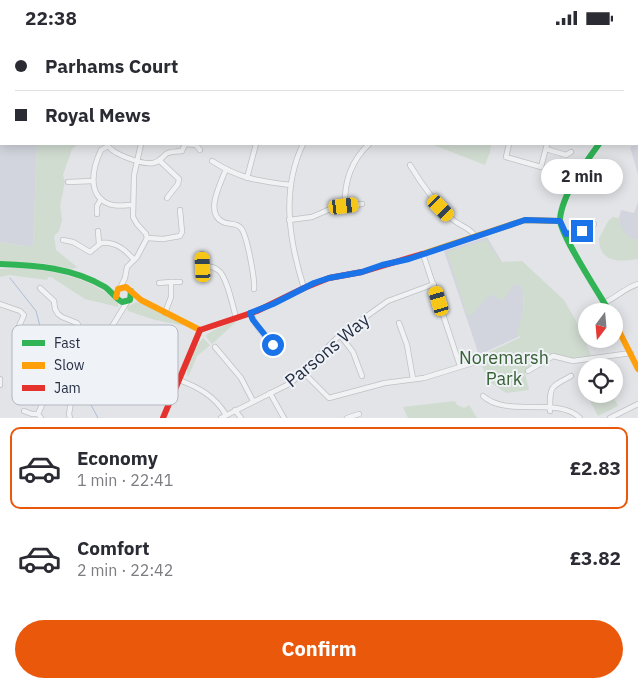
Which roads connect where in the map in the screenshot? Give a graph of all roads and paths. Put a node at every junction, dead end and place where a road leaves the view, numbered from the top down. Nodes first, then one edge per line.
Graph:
1 (107, 145) edge
2 (141, 145) edge
3 (185, 145) edge
4 (198, 145) edge
5 (256, 145) edge
6 (303, 145) edge
7 (368, 145) edge
8 (509, 145) edge
9 (599, 145) edge
10 (546, 147) edge
11 (200, 150) dead end
12 (500, 156) dead end
13 (567, 156) dead end
14 (506, 157) junction
15 (137, 160) junction
16 (160, 161) junction
17 (212, 161) dead end
18 (410, 165) dead end
19 (541, 167) junction
20 (226, 169) junction
21 (547, 169) dead end
22 (247, 178) junction
23 (93, 181) junction
24 (68, 182) dead end
25 (291, 185) junction
26 (167, 197) dead end
27 (101, 199) junction
28 (362, 204) dead end
29 (133, 205) junction
30 (344, 206) junction
31 (180, 210) dead end
32 (98, 214) dead end
33 (290, 220) junction
34 (560, 221) junction
35 (594, 224) dead end
36 (98, 231) dead end
37 (566, 234) junction
38 (476, 237) junction
39 (147, 238) junction
40 (63, 240) dead end
41 (98, 244) junction
42 (202, 253) dead end
43 (423, 254) junction
44 (134, 261) junction
45 (0, 264) edge
46 (125, 278) junction
47 (171, 282) junction
48 (180, 282) dead end
49 (159, 283) dead end
50 (434, 284) junction
51 (638, 284) edge
52 (40, 288) dead end
53 (107, 288) junction
54 (119, 288) junction
55 (304, 288) junction
56 (254, 289) dead end
57 (130, 290) junction
58 (118, 299) junction
59 (140, 300) junction
60 (128, 301) junction
61 (604, 303) joint
62 (0, 305) edge
63 (122, 309) junction
64 (166, 313) junction
65 (250, 313) junction
66 (236, 318) junction
67 (399, 323) dead end
68 (20, 325) edge
69 (78, 325) edge
70 (113, 325) edge
71 (200, 330) junction
72 (340, 335) junction
73 (623, 338) edge
74 (215, 347) dead end
75 (280, 350) dead end
76 (631, 353) junction
77 (479, 361) dead end
78 (460, 366) junction
79 (638, 368) edge
80 (528, 371) dead end
81 (303, 372) junction
82 (362, 375) dead end
83 (571, 376) dead end
84 (0, 379) edge
85 (413, 379) junction
86 (179, 380) joint
87 (0, 385) edge
88 (270, 393) junction
89 (483, 396) dead end
90 (329, 398) junction
91 (252, 401) junction
92 (334, 404) dead end
93 (638, 404) edge
94 (70, 405) edge
95 (168, 405) edge
96 (235, 410) junction
97 (24, 411) dead end
98 (550, 411) junction
99 (359, 414) dead end
100 (40, 416) edge
101 (223, 417) edge
102 (70, 418) edge
103 (163, 418) edge
104 (241, 418) edge
105 (284, 418) edge
106 (347, 418) edge
107 (580, 418) edge
108 (610, 418) edge

1 - 15 street
1 - 23 street
2 - 15 street
3 - 16 street
4 - 11 street
5 - 22 street
6 - 25 street
7 - 30 street
8 - 14 street
9 - 34 street
10 - 13 street
10 - 19 street
12 - 14 street
14 - 19 street
15 - 16 street
15 - 29 street
16 - 26 street
17 - 20 street
18 - 38 street
19 - 21 street
20 - 22 street
20 - 56 street
22 - 25 street
23 - 24 street
23 - 27 street
25 - 33 street
27 - 29 street
27 - 32 street
28 - 30 street
29 - 39 street
30 - 33 street
31 - 39 street
33 - 55 street
34 - 37 street
34 - 38 street
35 - 37 street
36 - 41 street
37 - 61 street
38 - 43 street
39 - 44 street
40 - 41 street
41 - 44 street
42 - 66 street
43 - 50 street
43 - 55 street
44 - 46 street
45 - 53 street
46 - 54 street
46 - 57 street
47 - 48 street
47 - 49 street
47 - 64 street
50 - 72 street, Parsons Way
50 - 78 street
51 - 61 street
52 - 69 street
53 - 54 street
53 - 58 street
54 - 57 street
54 - 58 street
55 - 65 street
57 - 59 street
57 - 60 street
58 - 60 street
58 - 63 street
59 - 60 street
59 - 64 street
60 - 63 street
62 - 68 street
63 - 70 street
64 - 71 street
65 - 66 street
65 - 75 street
66 - 71 street
67 - 85 street
71 - 86 street
72 - 81 street, Parsons Way
72 - 82 street
73 - 76 street
74 - 91 street
76 - 79 street
76 - 80 street
77 - 78 street
78 - 85 street
81 - 88 street, Parsons Way
81 - 90 street
83 - 98 street
84 - 87 street
85 - 90 street
86 - 101 street
88 - 91 street, Parsons Way
88 - 105 street
89 - 98 street
90 - 92 street
91 - 96 street, Parsons Way
93 - 108 street
94 - 102 street
95 - 103 street
96 - 101 street, Parsons Way
96 - 104 street
97 - 100 street
98 - 107 street
99 - 106 street

